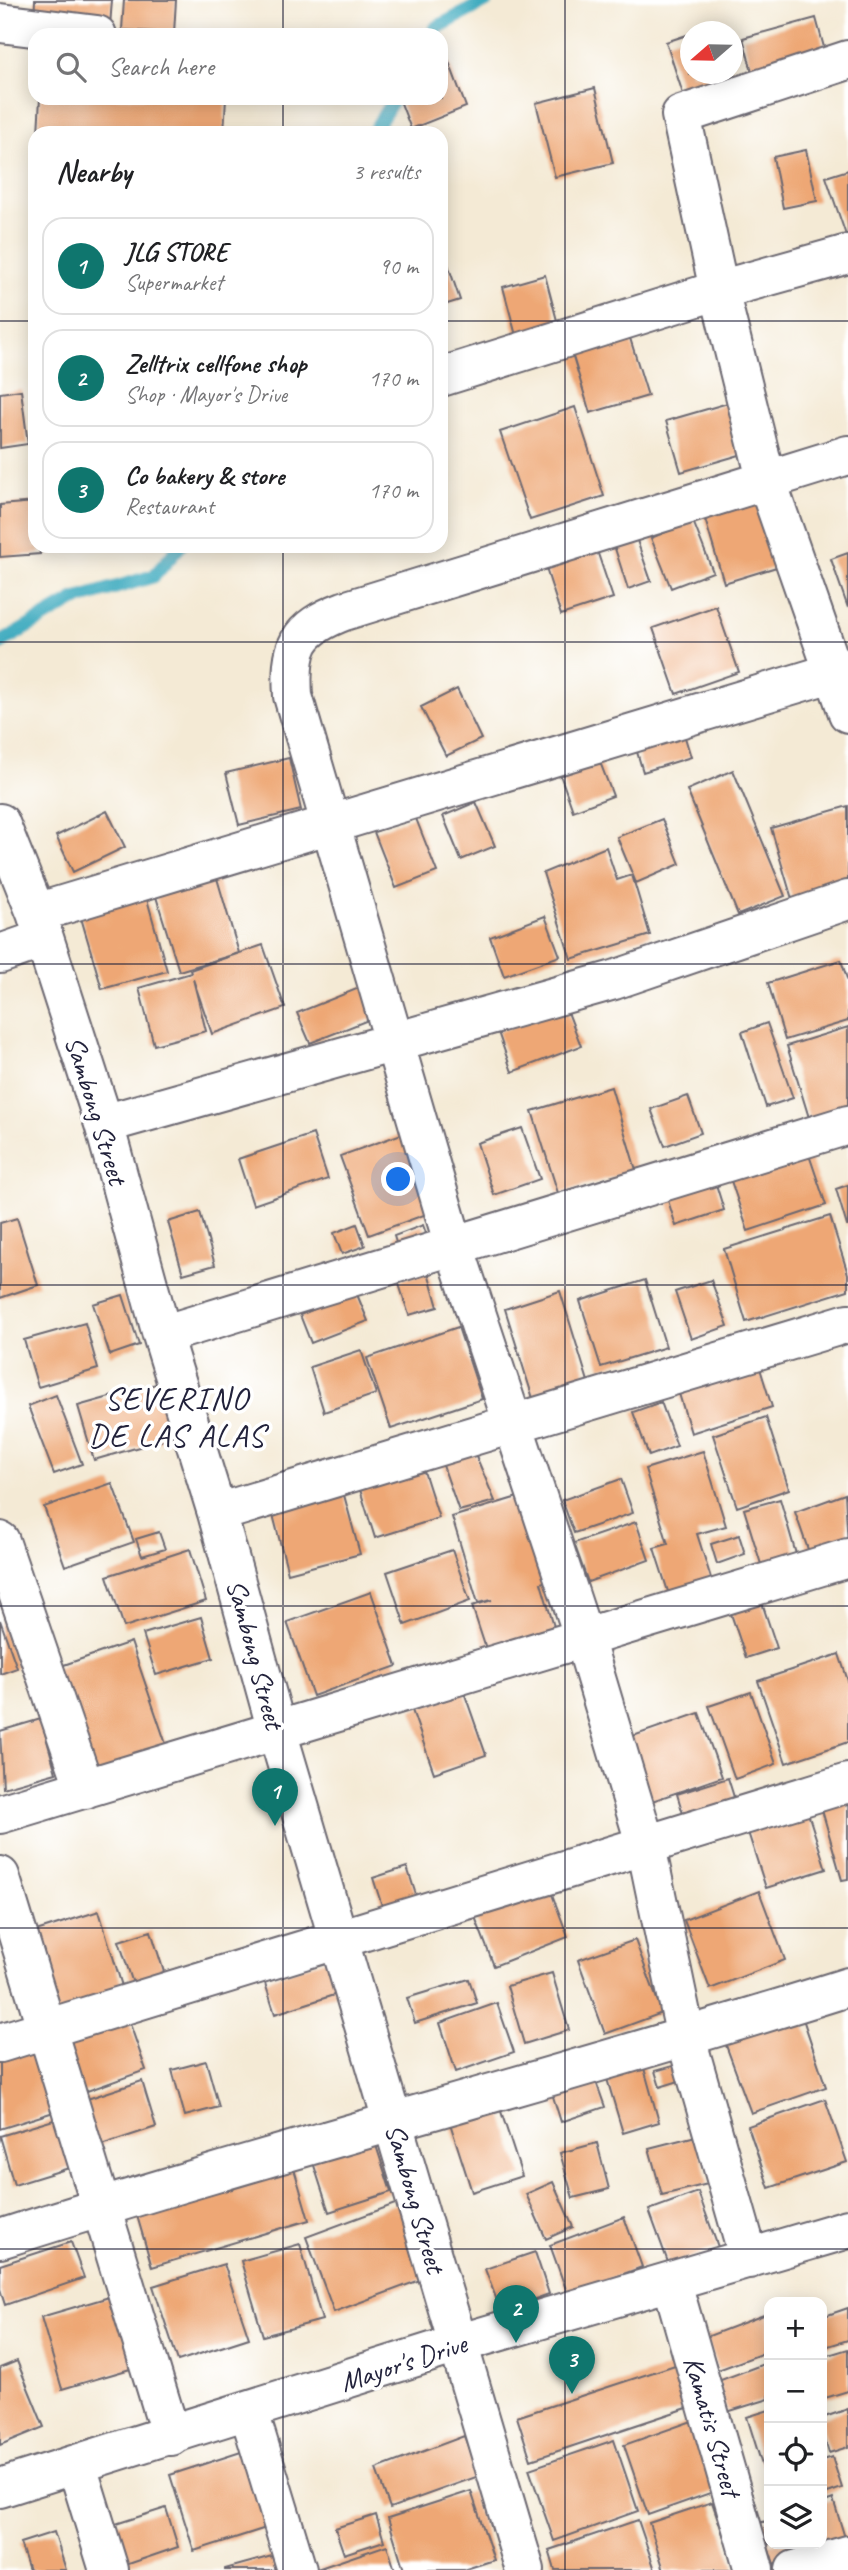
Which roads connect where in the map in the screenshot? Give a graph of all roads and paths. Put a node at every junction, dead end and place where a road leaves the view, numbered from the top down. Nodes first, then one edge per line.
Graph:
1 (0, 23) edge
2 (40, 28) edge
3 (848, 60) edge
4 (848, 254) edge
5 (719, 290) junction
6 (448, 375) edge
7 (848, 455) edge
8 (766, 479) junction
9 (842, 670) edge
10 (848, 713) edge
11 (0, 823) edge
12 (330, 824) junction
13 (848, 900) edge
14 (39, 926) junction
15 (0, 954) edge
16 (392, 1042) junction
17 (104, 1124) junction
18 (848, 1125) edge
19 (454, 1246) junction
20 (848, 1323) edge
21 (162, 1335) junction
22 (514, 1423) junction
23 (217, 1513) junction
24 (0, 1541) edge
25 (848, 1558) edge
26 (6, 1582) edge
27 (584, 1638) junction
28 (276, 1731) junction
29 (848, 1783) edge
30 (85, 1789) junction
31 (0, 1814) edge
32 (646, 1846) junction
33 (0, 1876) edge
34 (340, 1940) junction
35 (848, 1987) edge
36 (48, 2029) junction
37 (686, 2038) junction
38 (0, 2043) edge
39 (394, 2122) junction
40 (101, 2207) junction
41 (848, 2229) edge
42 (0, 2239) edge
43 (749, 2259) junction
44 (672, 2283) junction
45 (457, 2344) junction
46 (249, 2412) junction
47 (172, 2436) junction
48 (77, 2466) junction
49 (0, 2488) edge
50 (848, 2555) edge
51 (109, 2570) edge
52 (297, 2570) edge
53 (525, 2570) edge
54 (754, 2570) edge
55 (795, 2570) edge

1 - 2 street
3 - 5 street
4 - 5 street
5 - 6 street
5 - 8 street
7 - 8 street
8 - 9 street
8 - 12 street
9 - 10 street
9 - 12 street
11 - 14 street, Sambong Street
12 - 14 street
12 - 16 street
13 - 16 street
14 - 15 street
14 - 17 street, Sambong Street
16 - 17 street
16 - 19 street
17 - 21 street, Sambong Street
18 - 19 street
19 - 21 street
19 - 22 street
20 - 22 street
21 - 23 street, Sambong Street
22 - 23 street
22 - 27 street
23 - 28 street, Sambong Street
24 - 26 street
25 - 27 street
26 - 30 street
27 - 28 street
27 - 32 street
28 - 30 street
28 - 34 street, Sambong Street
29 - 32 street
30 - 31 street
32 - 34 street
32 - 37 street
33 - 36 street
34 - 36 street
34 - 39 street, Sambong Street
35 - 37 street
36 - 38 street
36 - 40 street
37 - 39 street
37 - 43 street
39 - 40 street
39 - 45 street, Sambong Street
40 - 42 street
40 - 47 street
41 - 43 street, Mayor's Drive
43 - 44 street, Mayor's Drive
44 - 45 street, Mayor's Drive
44 - 54 street, Kamatis Street
45 - 46 street, Mayor's Drive
45 - 53 street, Sambong Street
46 - 47 street, Mayor's Drive
46 - 52 street
47 - 48 street, Mayor's Drive
48 - 49 street, Mayor's Drive
48 - 51 street
50 - 55 street

